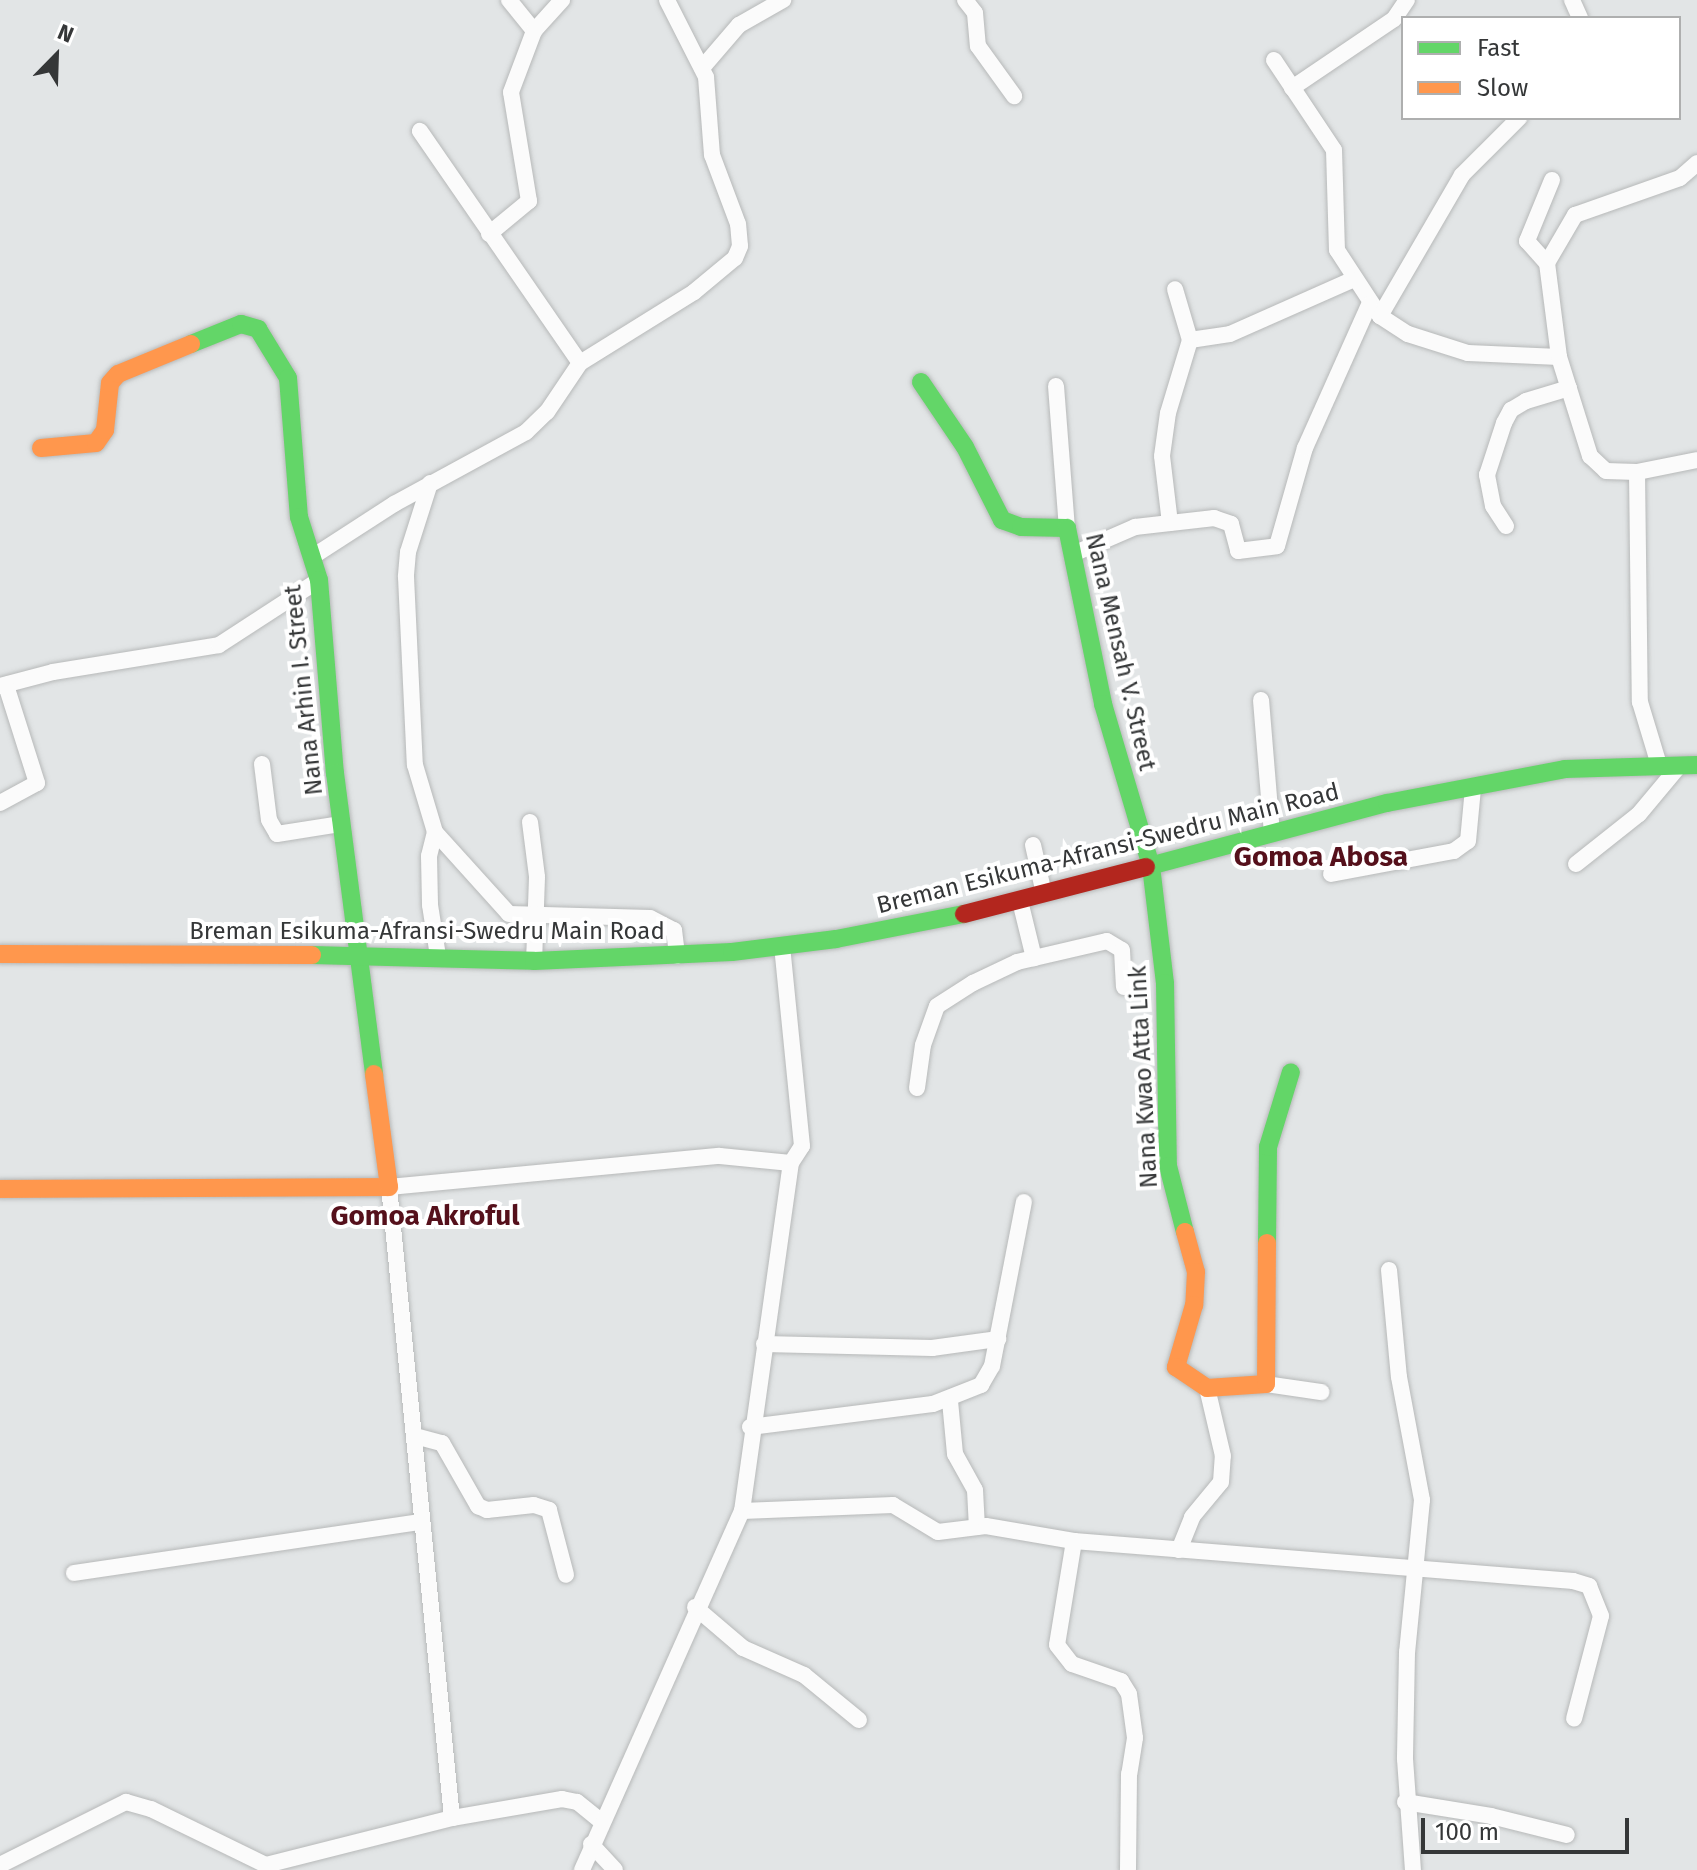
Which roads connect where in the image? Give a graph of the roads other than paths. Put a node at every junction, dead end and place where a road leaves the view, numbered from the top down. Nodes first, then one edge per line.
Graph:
1 (509, 0) edge
2 (562, 0) edge
3 (667, 0) edge
4 (783, 0) edge
5 (965, 0) edge
6 (1407, 0) edge
7 (534, 31) junction
8 (1274, 60) dead end
9 (702, 68) junction
10 (1292, 88) junction
11 (1014, 96) dead end
12 (1517, 120) edge
13 (420, 131) dead end
14 (1697, 163) edge
15 (1552, 180) dead end
16 (489, 234) junction
17 (1547, 263) junction
18 (1352, 280) junction
19 (1175, 289) dead end
20 (1374, 311) junction
21 (1190, 340) junction
22 (1559, 357) junction
23 (580, 363) junction
24 (921, 382) dead end
25 (1056, 386) dead end
26 (1569, 388) junction
27 (41, 448) dead end
28 (1697, 460) edge
29 (1637, 472) junction
30 (430, 483) junction
31 (1170, 523) junction
32 (1506, 526) dead end
33 (1067, 528) junction
34 (1073, 554) junction
35 (312, 557) junction
36 (319, 580) junction
37 (3, 685) edge
38 (1261, 700) dead end
39 (262, 764) dead end
40 (1659, 765) junction
41 (1688, 765) edge
42 (1473, 788) junction
43 (0, 803) edge
44 (530, 822) dead end
45 (341, 824) junction
46 (435, 832) junction
47 (1272, 833) junction
48 (1033, 845) dead end
49 (1576, 864) dead end
50 (1151, 866) junction
51 (1331, 874) dead end
52 (1044, 894) junction
53 (1020, 901) junction
54 (532, 919) junction
55 (782, 946) junction
56 (0, 954) edge
57 (358, 955) junction
58 (438, 956) junction
59 (677, 956) junction
60 (1034, 958) junction
61 (534, 961) junction
62 (1124, 987) dead end
63 (1291, 1072) dead end
64 (917, 1088) dead end
65 (791, 1163) junction
66 (389, 1187) junction
67 (0, 1189) edge
68 (1024, 1202) dead end
69 (1389, 1270) dead end
70 (998, 1339) junction
71 (764, 1344) junction
72 (1266, 1384) junction
73 (1207, 1388) junction
74 (1321, 1392) dead end
75 (950, 1401) junction
76 (750, 1427) junction
77 (415, 1436) junction
78 (742, 1511) junction
79 (421, 1522) junction
80 (977, 1527) junction
81 (1074, 1541) junction
82 (1179, 1550) junction
83 (1419, 1570) junction
84 (74, 1573) dead end
85 (566, 1575) dead end
86 (695, 1607) junction
87 (1574, 1719) dead end
88 (859, 1720) dead end
89 (1405, 1802) junction
90 (452, 1818) junction
91 (602, 1822) junction
92 (1567, 1835) dead end
93 (591, 1844) junction
94 (0, 1865) edge
95 (582, 1870) edge
96 (615, 1870) edge
97 (1128, 1870) edge
98 (1413, 1870) edge

1 - 7 street
2 - 7 street
3 - 9 street
4 - 9 street
5 - 11 street
6 - 10 street
7 - 16 street
8 - 10 street
9 - 23 street
10 - 18 street
12 - 20 street
13 - 16 street
14 - 17 street
15 - 17 street
16 - 23 street
17 - 22 street
18 - 20 street
18 - 21 street
19 - 21 street
20 - 22 street
20 - 31 street
21 - 31 street
22 - 26 street
23 - 30 street
24 - 33 street, Nana Mensah V. Street
25 - 33 street
26 - 29 street
26 - 32 street
27 - 35 street, Nana Arhin I. Street
28 - 29 street
29 - 40 street
30 - 35 street
30 - 46 street
31 - 34 street
33 - 34 street, Nana Mensah V. Street
34 - 50 street, Nana Mensah V. Street
35 - 36 street, Nana Arhin I. Street
36 - 37 street
36 - 45 street, Nana Arhin I. Street
37 - 43 street
38 - 47 street
39 - 45 street
40 - 41 street, Breman Esikuma-Afransi-Swedru Main Road
40 - 42 street, Breman Esikuma-Afransi-Swedru Main Road
41 - 49 street
42 - 47 street, Breman Esikuma-Afransi-Swedru Main Road
42 - 51 street
44 - 54 street
45 - 57 street, Nana Arhin I. Street
46 - 54 street
46 - 58 street
47 - 50 street, Breman Esikuma-Afransi-Swedru Main Road
48 - 52 street
50 - 52 street, Breman Esikuma-Afransi-Swedru Main Road
50 - 73 street, Nana Kwao Atta Link
52 - 53 street, Breman Esikuma-Afransi-Swedru Main Road
53 - 55 street, Breman Esikuma-Afransi-Swedru Main Road
53 - 60 street
54 - 59 street
54 - 61 street
55 - 59 street, Breman Esikuma-Afransi-Swedru Main Road
55 - 65 street
56 - 57 street, Breman Esikuma-Afransi-Swedru Main Road
57 - 58 street, Breman Esikuma-Afransi-Swedru Main Road
57 - 66 street, Nana Arhin I. Street
58 - 61 street, Breman Esikuma-Afransi-Swedru Main Road
59 - 61 street, Breman Esikuma-Afransi-Swedru Main Road
60 - 62 street
60 - 64 street
63 - 72 street
65 - 66 street
65 - 71 street
66 - 67 street
66 - 77 street
68 - 70 street
69 - 83 street
70 - 71 street
70 - 75 street
71 - 76 street
72 - 73 street
72 - 74 street
73 - 82 street
75 - 76 street
75 - 80 street
76 - 78 street
77 - 79 street
77 - 85 street
78 - 80 street
78 - 86 street
79 - 84 street
79 - 90 street
80 - 81 street
81 - 82 street
81 - 97 street
82 - 83 street
83 - 87 street
83 - 89 street
86 - 88 street
86 - 91 street
89 - 92 street
89 - 98 street
90 - 91 street
90 - 94 street
91 - 93 street
93 - 95 street
93 - 96 street

